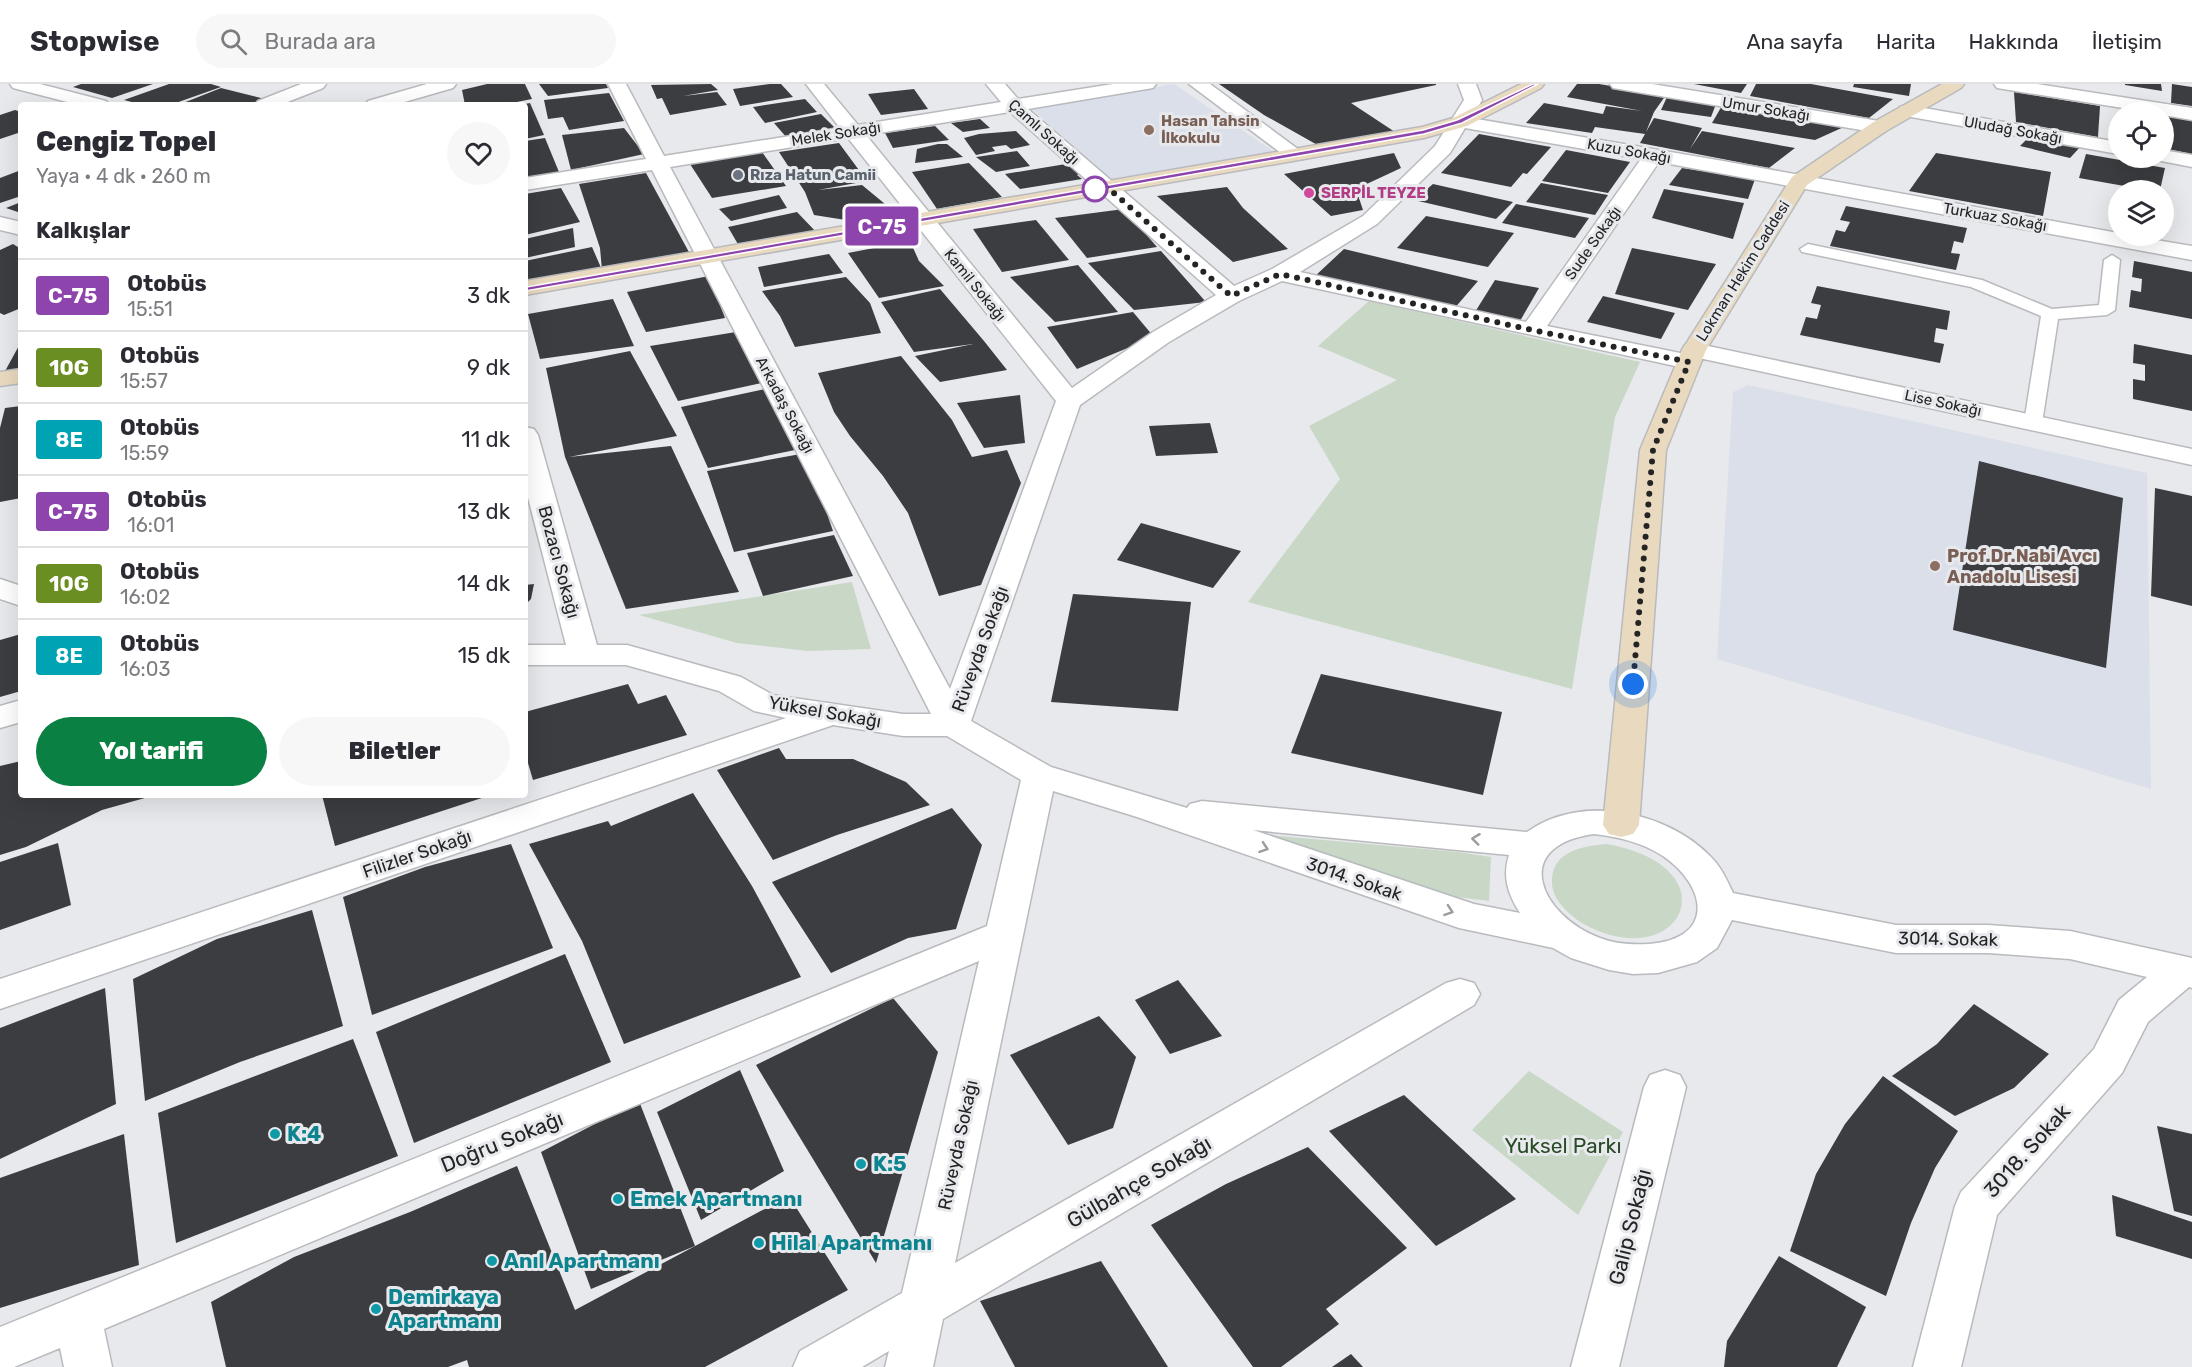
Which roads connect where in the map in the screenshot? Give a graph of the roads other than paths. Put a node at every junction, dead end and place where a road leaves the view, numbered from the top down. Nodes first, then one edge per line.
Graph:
1 (19, 84) edge
2 (317, 84) edge
3 (617, 84) edge
4 (815, 84) edge
5 (995, 84) edge
6 (1147, 84) edge
7 (1198, 84) edge
8 (1467, 84) edge
9 (1535, 84) edge
10 (1618, 84) edge
11 (1955, 84) edge
12 (2003, 84) edge
13 (434, 90) edge
14 (88, 102) edge
15 (272, 102) edge
16 (386, 102) edge
17 (1013, 105) junction
18 (1907, 111) junction
19 (2192, 114) edge
20 (1460, 122) junction
21 (1879, 127) junction
22 (853, 131) junction
23 (2108, 146) edge
24 (1296, 155) junction
25 (1654, 155) junction
26 (2174, 158) edge
27 (2192, 161) edge
28 (658, 162) junction
29 (1799, 181) junction
30 (528, 184) edge
31 (1107, 187) junction
32 (923, 219) junction
33 (0, 223) edge
34 (18, 228) edge
35 (1808, 249) dead end
36 (2192, 253) edge
37 (707, 256) junction
38 (2112, 260) dead end
39 (1280, 274) junction
40 (528, 287) edge
41 (1231, 296) junction
42 (2050, 314) junction
43 (1532, 330) junction
44 (1691, 356) junction
45 (18, 376) edge
46 (0, 379) edge
47 (1069, 401) junction
48 (2033, 423) junction
49 (528, 446) edge
50 (2192, 458) edge
51 (0, 588) edge
52 (18, 596) edge
53 (528, 655) edge
54 (585, 655) junction
55 (18, 712) edge
56 (833, 714) junction
57 (0, 717) edge
58 (953, 725) junction
59 (1039, 775) junction
60 (1149, 808) junction
61 (1621, 825) junction
62 (1534, 845) junction
63 (1715, 903) junction
64 (1004, 935) junction
65 (1563, 936) junction
66 (2189, 981) edge
67 (0, 994) edge
68 (1460, 994) dead end
69 (1665, 1087) dead end
70 (922, 1308) junction
71 (78, 1318) junction
72 (0, 1350) edge
73 (88, 1367) edge
74 (817, 1367) edge
75 (909, 1367) edge
76 (1595, 1367) edge
77 (1937, 1367) edge

1 - 14 street
2 - 15 street
3 - 28 street, Arkadaş Sokağı
4 - 22 street, Kamil Sokağı
5 - 17 street, Çamlı Sokağı
6 - 17 street, Melek Sokağı
7 - 24 street
8 - 20 street
9 - 20 street
10 - 21 street, Umur Sokağı
11 - 18 street, Lokman Hekim Caddesi
12 - 19 street
13 - 16 street
17 - 22 street, Melek Sokağı
17 - 31 street, Çamlı Sokağı
18 - 21 street, Lokman Hekim Caddesi
18 - 23 street, Uludağ Sokağı
20 - 24 street
20 - 25 street, Kuzu Sokağı
20 - 39 street
21 - 29 street, Lokman Hekim Caddesi
22 - 28 street, Melek Sokağı
22 - 32 street, Kamil Sokağı
24 - 31 street
25 - 29 street, Kuzu Sokağı
25 - 43 street, Sude Sokağı
26 - 27 street
28 - 30 street, Melek Sokağı
28 - 37 street, Arkadaş Sokağı
29 - 36 street, Turkuaz Sokağı
29 - 44 street, Lokman Hekim Caddesi
31 - 32 street
31 - 41 street, Çamlı Sokağı
32 - 37 street
32 - 47 street, Kamil Sokağı
33 - 34 street
35 - 42 lane
37 - 40 street
37 - 58 street, Arkadaş Sokağı
38 - 42 lane
39 - 41 street
39 - 43 street
41 - 47 street
42 - 48 lane
43 - 44 street
44 - 48 street, Lise Sokağı
44 - 61 street, Lokman Hekim Caddesi
45 - 46 street
47 - 58 street, Rüveyda Sokağı
48 - 50 street, Lise Sokağı
49 - 54 street, Bozacı Sokağı
51 - 52 street
53 - 54 street, Yüksel Sokağı
54 - 56 street, Yüksel Sokağı
55 - 57 street
56 - 58 street, Yüksel Sokağı
56 - 67 street, Filizler Sokağı
58 - 59 street, Rüveyda Sokağı
59 - 60 street, 3014. Sokak
59 - 64 street, Rüveyda Sokağı
62 -> 60 street, 3014. Sokak
60 -> 65 street, 3014. Sokak
61 - 62 street
61 - 63 street
62 - 65 street
63 - 65 street
63 - 66 street, 3014. Sokak
64 - 70 street, Rüveyda Sokağı
64 - 71 street, Doğru Sokağı
66 - 77 street, 3018. Sokak
68 - 70 street, Gülbahçe Sokağı
69 - 76 street, Galip Sokağı
70 - 74 street, Gülbahçe Sokağı
70 - 75 street, Rüveyda Sokağı
71 - 72 street, Doğru Sokağı
71 - 73 street

